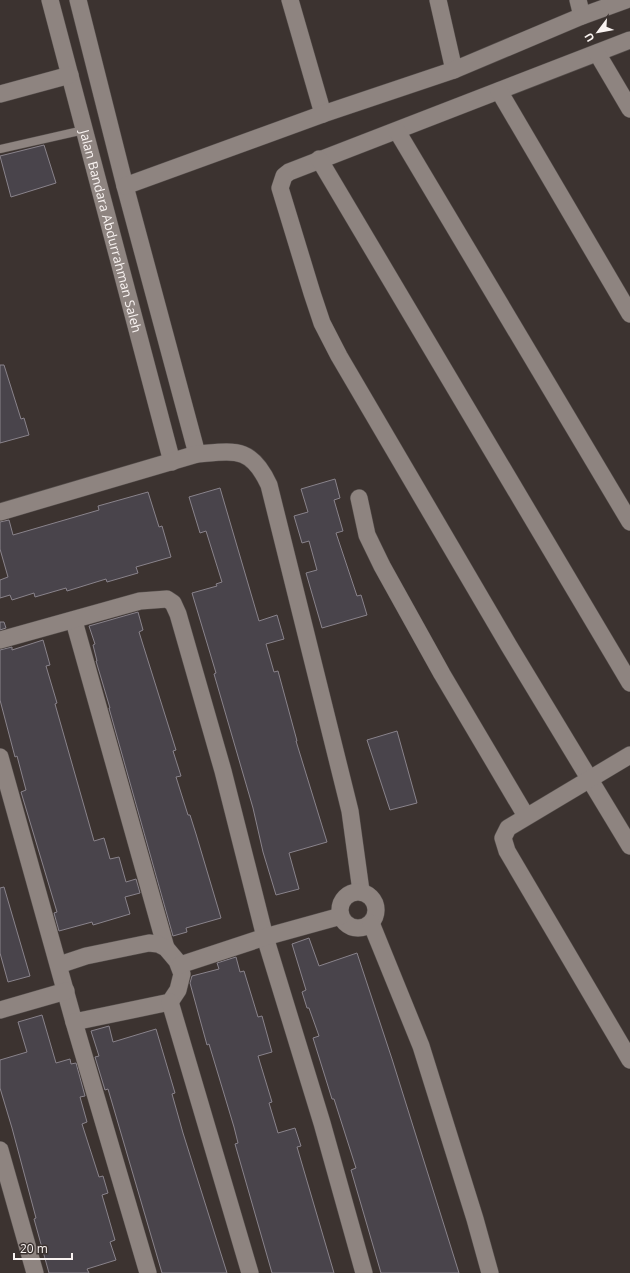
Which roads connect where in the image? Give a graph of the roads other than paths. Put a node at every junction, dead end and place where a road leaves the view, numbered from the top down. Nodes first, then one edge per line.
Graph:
1 (50, 0) edge
2 (78, 0) edge
3 (290, 0) edge
4 (438, 0) edge
5 (626, 0) edge
6 (580, 8) edge
7 (630, 40) edge
8 (597, 53) junction
9 (454, 70) junction
10 (70, 75) junction
11 (499, 91) junction
12 (0, 94) edge
13 (630, 109) edge
14 (323, 114) junction
15 (84, 130) junction
16 (397, 131) junction
17 (0, 149) edge
18 (319, 160) junction
19 (125, 186) junction
20 (630, 314) edge
21 (197, 454) junction
22 (172, 462) junction
23 (359, 498) dead end
24 (0, 512) edge
25 (630, 522) edge
26 (74, 621) junction
27 (0, 640) edge
28 (630, 683) edge
29 (630, 755) edge
30 (0, 757) edge
31 (589, 779) junction
32 (526, 816) junction
33 (630, 846) edge
34 (361, 891) junction
35 (341, 916) junction
36 (371, 923) junction
37 (265, 937) junction
38 (166, 948) junction
39 (59, 965) junction
40 (180, 965) junction
41 (66, 991) junction
42 (170, 1002) junction
43 (0, 1010) edge
44 (74, 1022) junction
45 (630, 1060) edge
46 (0, 1150) edge
47 (35, 1273) edge
48 (148, 1273) edge
49 (250, 1273) edge
50 (364, 1273) edge
51 (490, 1273) edge

1 - 10 street, Jalan Bandara Abdurrahman Saleh
2 - 19 street, Jalan Bandara Abdurrahman Saleh
3 - 14 street
4 - 9 street
5 - 6 street
6 - 9 street
7 - 8 street
8 - 11 street
8 - 13 street
9 - 14 street
10 - 12 street
10 - 15 street, Jalan Bandara Abdurrahman Saleh
11 - 16 street
11 - 20 street
14 - 19 street
15 - 17 lane
15 - 22 street, Jalan Bandara Abdurrahman Saleh
16 - 18 street
16 - 25 street
18 - 28 street
18 - 31 street
19 - 21 street, Jalan Bandara Abdurrahman Saleh
21 - 22 street
21 - 34 street
22 - 24 street
23 - 32 street
26 - 27 street
26 - 37 street
26 - 38 street
29 - 31 street
30 - 39 street
31 - 32 street
31 - 33 street
32 - 45 street
34 - 35 street
34 - 36 street
35 - 36 street
35 - 37 street
36 - 51 street
37 - 40 street
37 - 50 street
38 - 39 street
38 - 40 street
39 - 41 street
40 - 42 street
41 - 43 street
41 - 44 street
42 - 44 street
42 - 49 street
44 - 48 street
46 - 47 street

